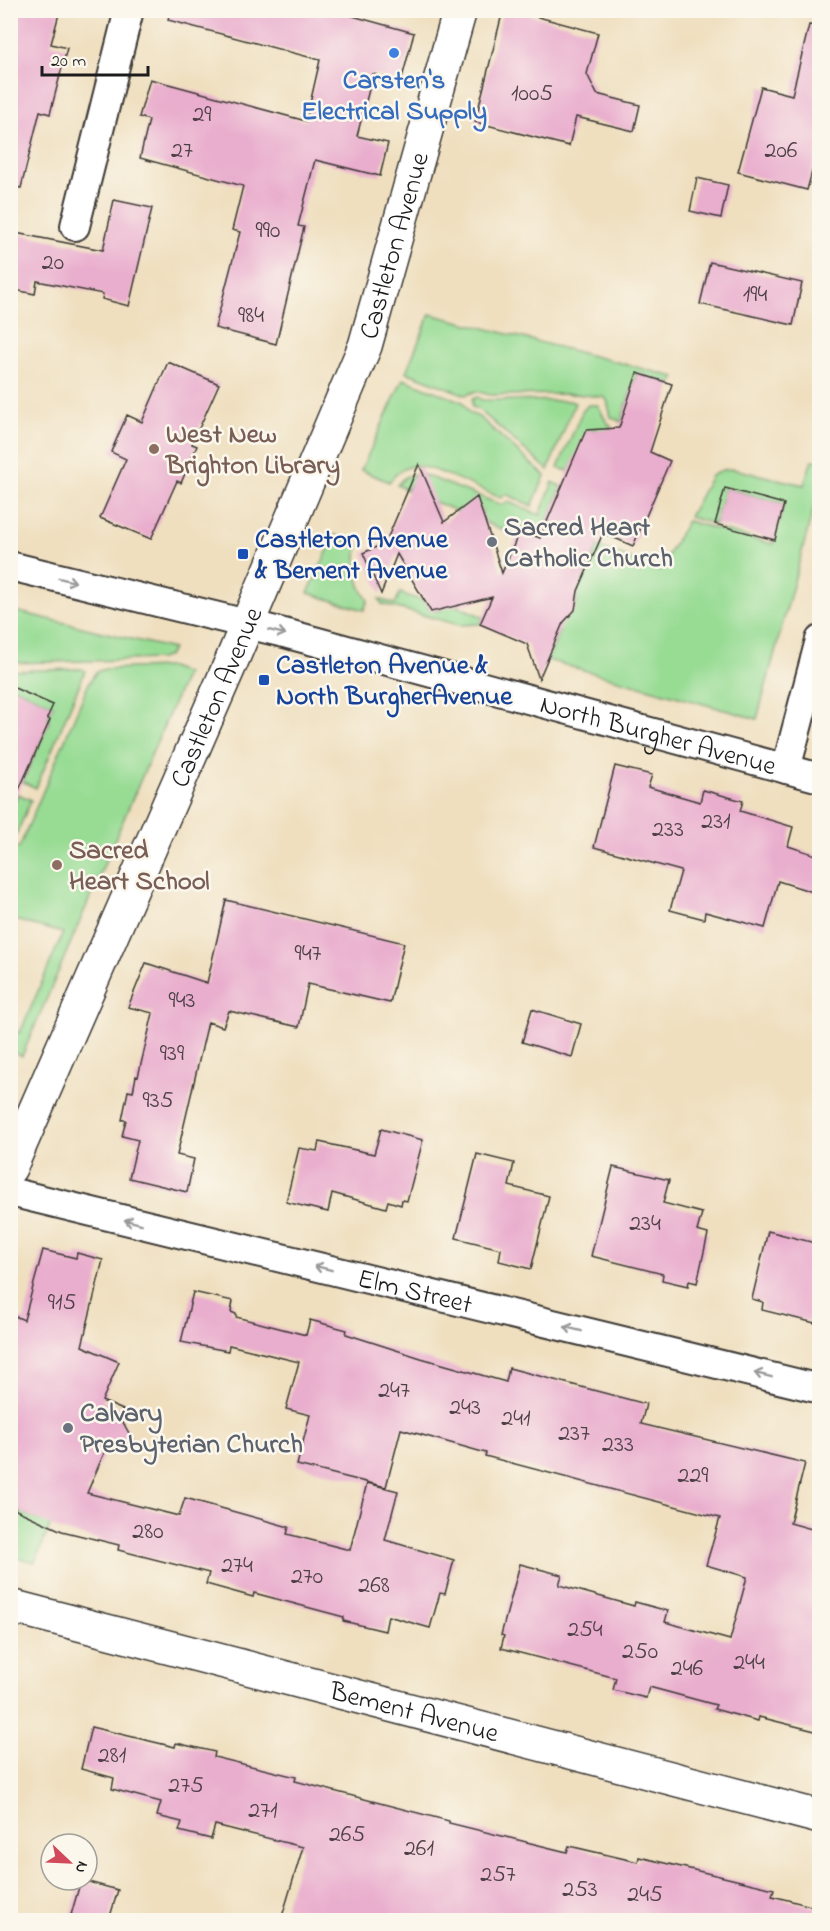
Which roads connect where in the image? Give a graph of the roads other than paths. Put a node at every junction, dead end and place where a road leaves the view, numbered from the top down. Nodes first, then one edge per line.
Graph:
1 (129, 10) edge
2 (460, 10) edge
3 (75, 226) dead end
4 (10, 566) edge
5 (247, 624) junction
6 (819, 640) edge
7 (786, 769) junction
8 (819, 778) edge
9 (10, 1168) edge
10 (10, 1192) edge
11 (819, 1389) edge
12 (10, 1606) edge
13 (819, 1817) edge

1 - 3 street
2 - 5 street, Castleton Avenue
4 -> 5 street, North Burgher Avenue
5 -> 7 street, North Burgher Avenue
5 - 9 street, Castleton Avenue
6 - 7 street
7 - 8 street, North Burgher Avenue
11 -> 10 street, Elm Street
12 - 13 street, Bement Avenue

